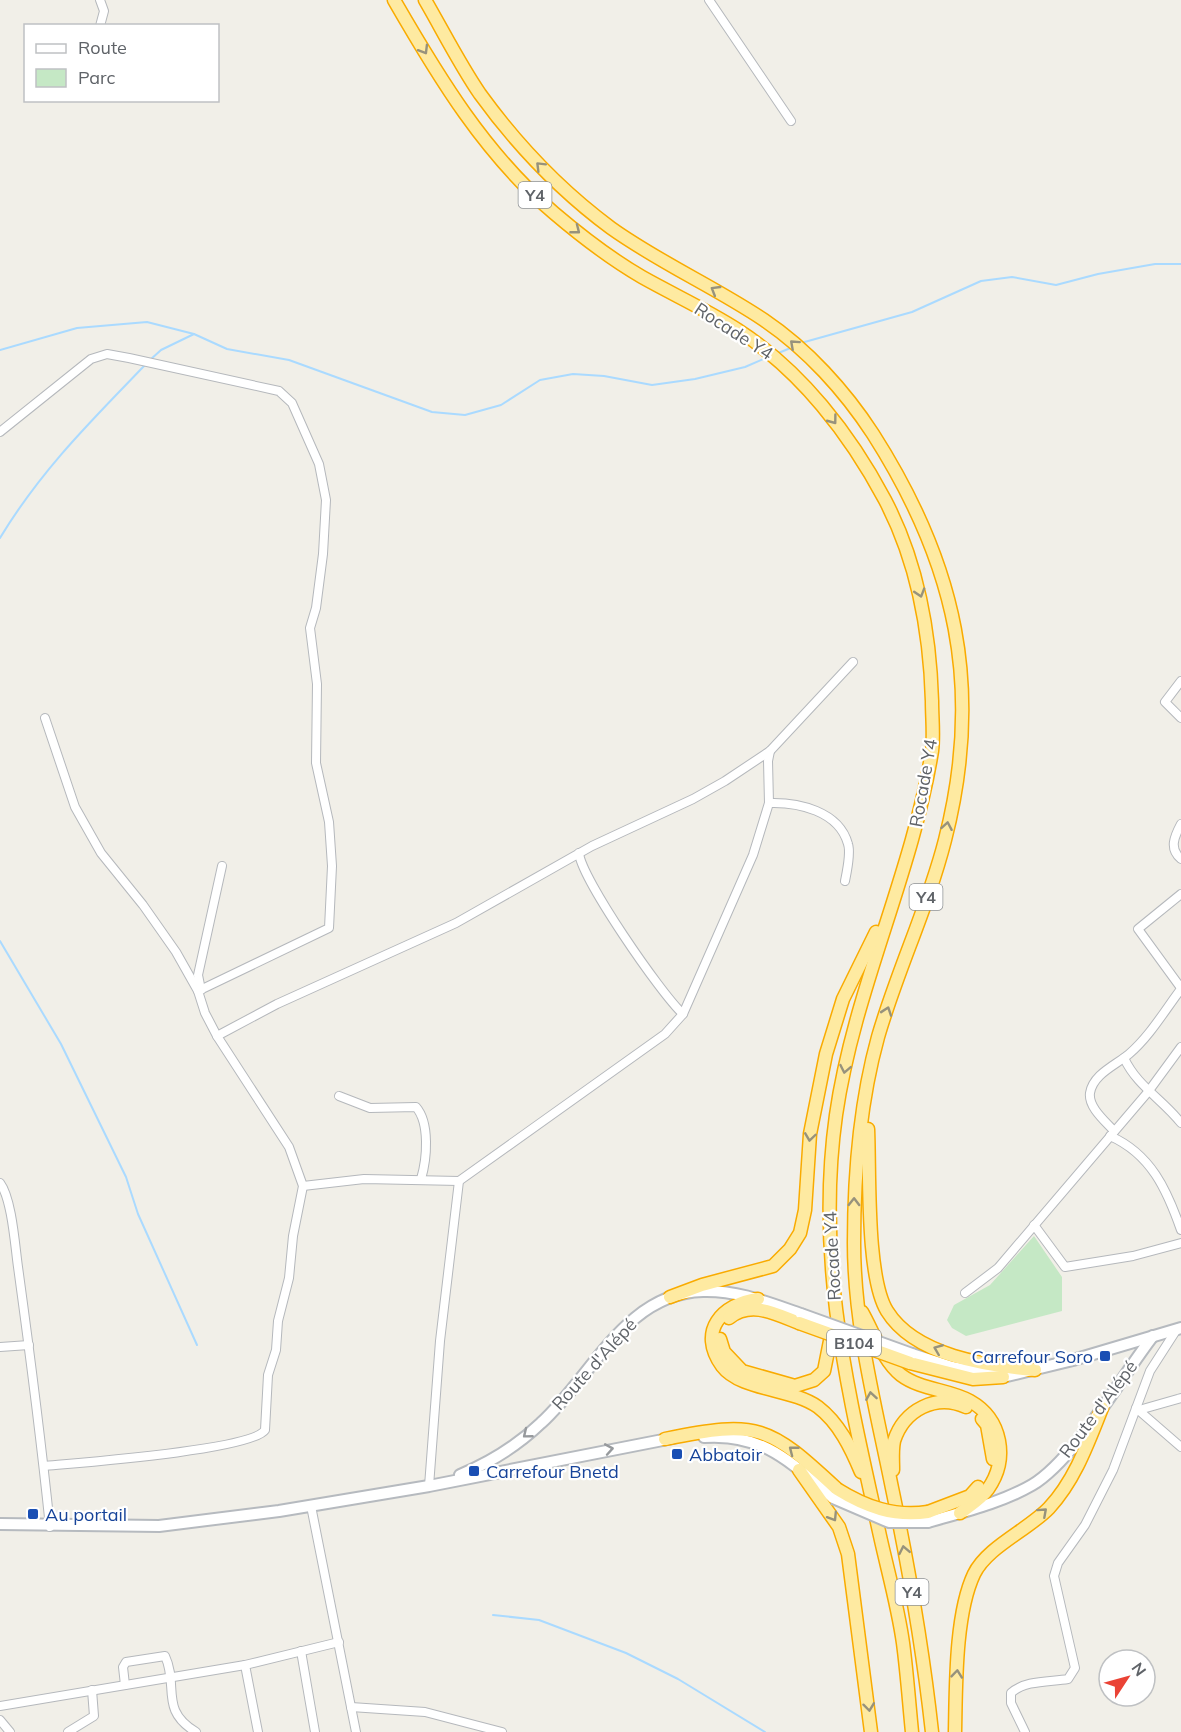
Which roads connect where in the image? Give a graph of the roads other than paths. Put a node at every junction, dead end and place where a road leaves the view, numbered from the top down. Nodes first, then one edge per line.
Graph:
1 (100, 0) edge
2 (394, 0) edge
3 (425, 0) edge
4 (709, 0) edge
5 (101, 24) edge
6 (791, 120) dead end
7 (0, 432) edge
8 (853, 662) dead end
9 (1181, 681) edge
10 (45, 718) dead end
11 (1181, 718) edge
12 (770, 751) junction
13 (770, 802) junction
14 (1181, 824) edge
15 (579, 853) junction
16 (1181, 859) edge
17 (222, 866) dead end
18 (845, 881) dead end
19 (1181, 894) edge
20 (890, 904) junction
21 (1181, 988) edge
22 (199, 991) junction
23 (683, 1014) junction
24 (217, 1035) junction
25 (1181, 1047) edge
26 (1124, 1058) junction
27 (867, 1092) junction
28 (1148, 1092) junction
29 (339, 1096) dead end
30 (1181, 1122) edge
31 (1112, 1133) junction
32 (421, 1179) junction
33 (459, 1181) junction
34 (0, 1182) edge
35 (303, 1186) junction
36 (1034, 1225) junction
37 (1181, 1230) edge
38 (1181, 1243) edge
39 (965, 1293) dead end
40 (670, 1297) junction
41 (758, 1299) junction
42 (860, 1308) junction
43 (835, 1316) junction
44 (800, 1319) junction
45 (1179, 1328) edge
46 (1153, 1336) junction
47 (29, 1345) junction
48 (0, 1347) edge
49 (1035, 1370) junction
50 (1003, 1377) joint
51 (1181, 1398) edge
52 (1102, 1408) junction
53 (1138, 1409) junction
54 (665, 1439) junction
55 (1181, 1447) edge
56 (44, 1466) junction
57 (799, 1470) junction
58 (429, 1486) junction
59 (892, 1486) junction
60 (835, 1493) junction
61 (872, 1498) junction
62 (311, 1506) junction
63 (960, 1513) junction
64 (928, 1517) junction
65 (0, 1524) edge
66 (50, 1527) junction
67 (339, 1642) junction
68 (301, 1651) junction
69 (244, 1665) junction
70 (169, 1679) junction
71 (124, 1685) junction
72 (92, 1690) junction
73 (0, 1706) edge
74 (351, 1707) junction
75 (0, 1720) edge
76 (10, 1732) edge
77 (69, 1732) edge
78 (196, 1732) edge
79 (258, 1732) edge
80 (315, 1732) edge
81 (356, 1732) edge
82 (502, 1732) edge
83 (871, 1732) edge
84 (912, 1732) edge
85 (932, 1732) edge
86 (955, 1732) edge
87 (1025, 1732) edge

1 - 5 street
2 -> 20 highway, Rocade Y4 / Y4
27 -> 3 highway, Rocade Y4 / Y4
4 - 6 street
7 - 22 street
8 - 12 street
9 - 11 street
10 - 22 street
12 - 13 street
12 - 15 street
13 - 18 street
13 - 23 street
14 - 16 street
15 - 23 street
15 - 24 street
17 - 22 street
19 - 21 street
20 -> 40 highway
20 -> 43 highway, Rocade Y4 / Y4
21 - 26 street
22 - 24 street
23 - 33 street
24 - 35 street
25 - 28 street
26 - 28 street
26 - 31 street
42 -> 27 highway, Rocade Y4 / Y4
49 -> 27 highway
28 - 30 street
28 - 31 street
29 - 32 street
31 - 36 street
31 - 37 street
32 - 33 street
32 - 35 street
33 - 58 street
34 - 47 street
35 - 56 street
36 - 38 street
36 - 39 street
40 - 41 main road, Route d'Alépé / B104
40 -> 58 main road, Route d'Alépé / B104
41 - 44 main road, Route d'Alépé / B104
41 - 61 highway
59 -> 42 highway, Rocade Y4 / Y4
42 - 63 highway
43 - 44 highway
43 - 61 highway, Rocade Y4 / Y4
44 - 50 highway, B104, bridge
45 - 46 main road, Route d'Alépé / B104
45 - 53 street
46 - 49 main road, Route d'Alépé / B104
46 - 52 main road, Route d'Alépé
47 - 48 street
47 - 56 street
49 - 50 main road, Route d'Alépé / B104
51 - 53 street
52 - 63 main road, Route d'Alépé
86 -> 52 highway
53 - 55 street
53 - 87 street
54 - 57 main road, Route d'Alépé
58 -> 54 main road, Route d'Alépé
60 -> 54 highway
56 - 66 street
57 - 60 main road, Route d'Alépé
57 -> 83 highway
58 - 62 main road, Route d'Alépé / B104
59 - 64 highway
85 -> 59 highway, Rocade Y4 / Y4
60 - 64 highway, bridge
61 - 84 highway, Rocade Y4 / Y4
62 - 66 main road, Route d'Alépé / B104
62 - 67 street
63 - 64 main road, Route d'Alépé
65 - 66 main road, Route d'Alépé / B104
67 - 68 street
67 - 74 street
68 - 69 street
68 - 80 street
69 - 70 street
69 - 79 street
70 - 71 street
70 - 71 street
70 - 78 street
71 - 72 street
72 - 73 street
72 - 77 street
74 - 81 street
74 - 82 street
75 - 76 street

